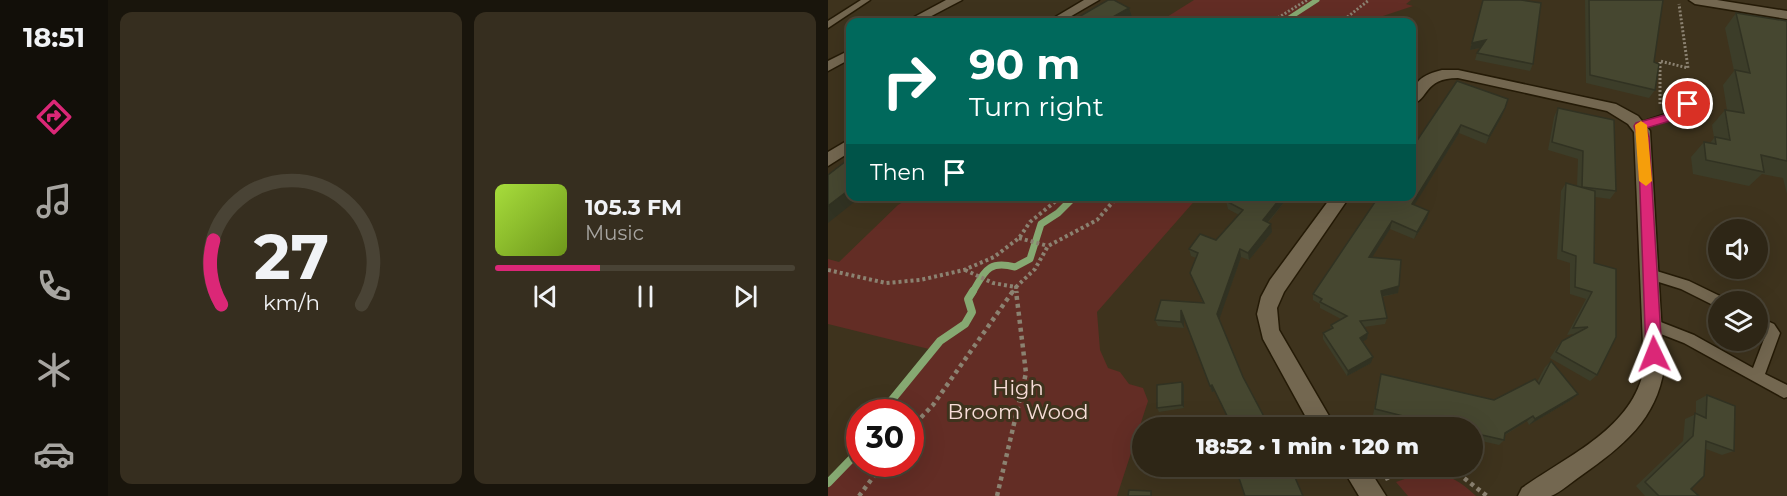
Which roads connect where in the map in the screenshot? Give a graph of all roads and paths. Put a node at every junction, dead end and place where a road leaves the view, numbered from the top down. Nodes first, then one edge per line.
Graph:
1 (866, 0) edge
2 (956, 0) edge
3 (1093, 0) edge
4 (1307, 0) edge
5 (1369, 0) edge
6 (1679, 0) edge
7 (1695, 0) edge
8 (1787, 15) edge
9 (919, 18) edge
10 (1060, 18) edge
11 (1278, 18) edge
12 (1346, 18) edge
13 (828, 25) edge
14 (846, 56) edge
15 (828, 67) edge
16 (1686, 86) dead end
17 (1416, 94) edge
18 (1640, 126) junction
19 (846, 147) edge
20 (828, 160) edge
21 (1056, 201) edge
22 (1114, 201) edge
23 (1338, 201) edge
24 (1019, 238) junction
25 (1048, 246) junction
26 (828, 270) edge
27 (964, 270) junction
28 (1650, 274) junction
29 (1016, 287) junction
30 (1708, 296) edge
31 (1653, 325) junction
32 (1768, 327) edge
33 (1768, 347) edge
34 (1766, 351) edge
35 (1757, 377) junction
36 (1784, 391) dead end
37 (924, 414) edge
38 (1319, 417) edge
39 (873, 477) edge
40 (1360, 477) edge
41 (1396, 477) edge
42 (1463, 477) edge
43 (1371, 492) edge
44 (1544, 492) edge
45 (859, 496) edge
46 (997, 496) edge
47 (1487, 496) edge

1 - 13 lane
2 - 9 street
3 - 10 street
4 - 11 path
5 - 12 path
6 - 18 path
7 - 8 street
14 - 15 street
16 - 18 lane
17 - 18 street
18 - 28 street
19 - 20 street
21 - 24 path
22 - 25 path
23 - 38 street
24 - 25 path
24 - 27 path
25 - 29 path
26 - 27 path
27 - 29 path
28 - 30 lane
28 - 31 street
29 - 37 path
29 - 46 path
31 - 35 lane
31 - 44 street
32 - 33 lane
34 - 35 lane
35 - 36 lane
39 - 45 path
40 - 43 street
41 - 43 path
42 - 47 path

